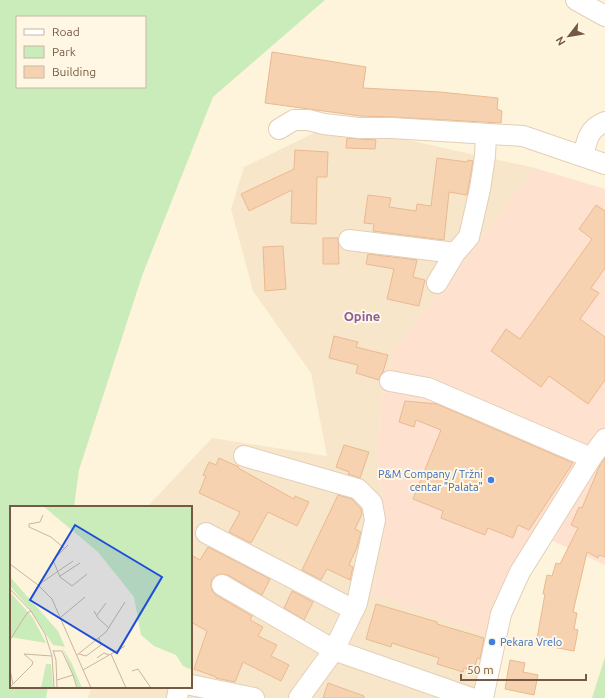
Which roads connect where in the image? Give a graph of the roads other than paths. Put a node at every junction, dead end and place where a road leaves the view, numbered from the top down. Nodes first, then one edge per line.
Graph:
1 (576, 0) edge
2 (605, 16) edge
3 (605, 122) edge
4 (279, 128) dead end
5 (486, 134) junction
6 (584, 156) junction
7 (605, 164) edge
8 (349, 240) dead end
9 (455, 254) junction
10 (437, 283) dead end
11 (390, 381) dead end
12 (605, 439) edge
13 (244, 456) dead end
14 (591, 458) junction
15 (206, 533) dead end
16 (222, 585) dead end
17 (354, 610) junction
18 (334, 650) junction
19 (192, 685) edge
20 (179, 688) edge
21 (177, 698) edge
22 (254, 698) edge
23 (299, 698) edge
24 (471, 698) edge
25 (483, 698) edge

1 - 2 street
3 - 6 street
4 - 5 street
5 - 6 street
5 - 9 street
6 - 7 street
8 - 9 street
9 - 10 street
11 - 14 street
12 - 14 street
13 - 17 street
14 - 25 street
15 - 17 street
16 - 18 street
17 - 18 street
18 - 23 street
18 - 24 street
19 - 22 street
20 - 21 street

